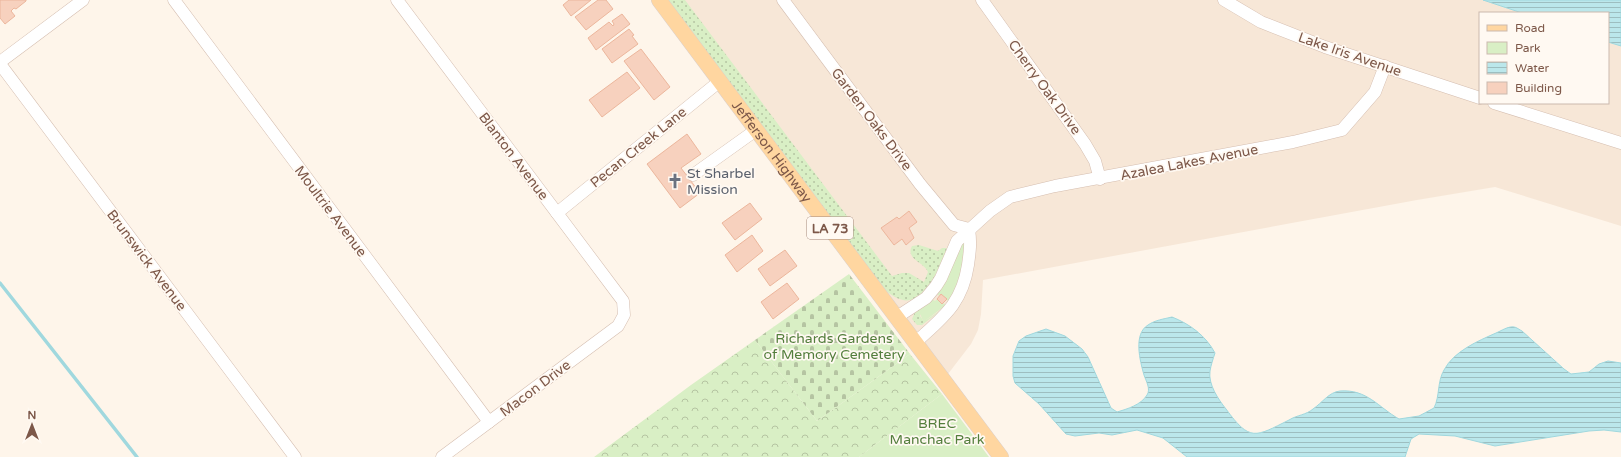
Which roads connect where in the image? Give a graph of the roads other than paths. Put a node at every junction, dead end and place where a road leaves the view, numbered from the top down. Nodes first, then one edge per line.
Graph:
1 (83, 0) edge
2 (174, 0) edge
3 (397, 0) edge
4 (659, 0) edge
5 (783, 0) edge
6 (982, 0) edge
7 (1224, 0) edge
8 (0, 63) edge
9 (1385, 66) junction
10 (720, 81) junction
11 (1479, 98) edge
12 (1497, 104) edge
13 (756, 130) junction
14 (1621, 144) edge
15 (693, 175) dead end
16 (1100, 179) junction
17 (557, 213) junction
18 (969, 229) junction
19 (624, 315) joint
20 (897, 317) junction
21 (916, 342) junction
22 (488, 422) junction
23 (294, 457) edge
24 (442, 457) edge
25 (1001, 457) edge

1 - 8 street
2 - 22 street, Moultrie Avenue
3 - 17 street, Blanton Avenue
4 - 10 main road, Jefferson Highway / LA 73
5 - 18 street, Garden Oaks Drive
6 - 16 street, Cherry Oak Drive
7 - 9 street, Lake Iris Avenue
8 - 23 street, Brunswick Avenue
9 - 11 street, Lake Iris Avenue
9 - 16 street, Azalea Lakes Avenue
10 - 13 main road, Jefferson Highway / LA 73
10 - 17 street, Pecan Creek Lane
12 - 14 street
13 - 15 street
13 - 20 main road, Jefferson Highway / LA 73
16 - 18 street, Azalea Lakes Avenue
17 - 19 street, Blanton Avenue
18 - 20 street, Azalea Lakes Avenue
18 - 21 street
19 - 22 street, Macon Drive
20 - 21 main road, Jefferson Highway / LA 73
21 - 25 main road, Jefferson Highway / LA 73
22 - 24 street, Macon Drive

